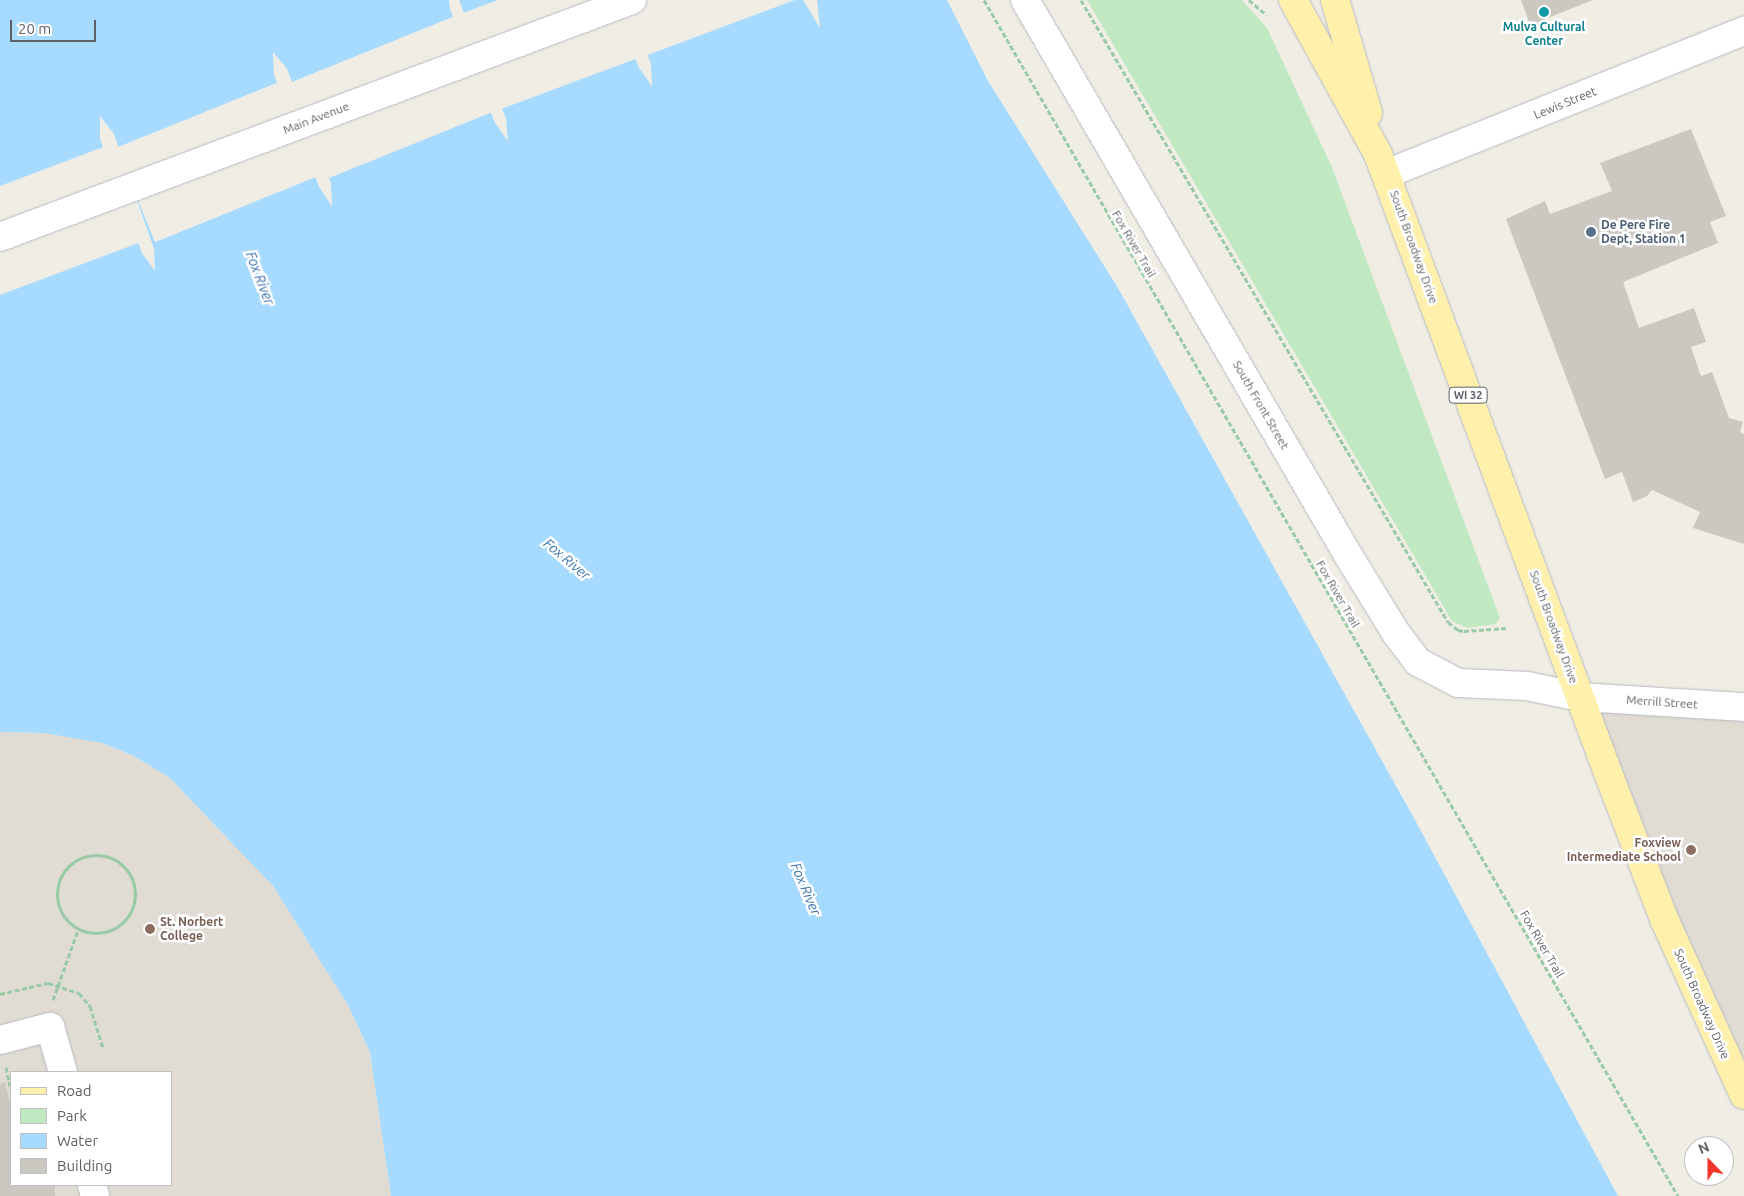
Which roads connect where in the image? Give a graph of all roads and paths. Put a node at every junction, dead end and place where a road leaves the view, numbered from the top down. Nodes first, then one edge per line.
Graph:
1 (632, 0) edge
2 (984, 0) edge
3 (1025, 0) edge
4 (1081, 0) edge
5 (1249, 0) edge
6 (1293, 0) edge
7 (1335, 0) edge
8 (1268, 16) dead end
9 (1744, 31) edge
10 (1382, 164) junction
11 (0, 237) edge
12 (1507, 628) dead end
13 (1580, 696) junction
14 (1744, 707) edge
15 (78, 930) junction
16 (50, 1028) junction
17 (0, 1040) edge
18 (62, 1071) edge
19 (1744, 1095) edge
20 (1678, 1196) edge

1 - 11 street, Main Avenue
2 - 20 path, Fox River Trail
3 - 13 street, South Front Street
4 - 12 path
5 - 8 path
6 - 10 main road, WI 32
7 - 10 main road, WI 32
9 - 10 street, Lewis Street
10 - 13 main road, South Broadway Drive / WI 32
13 - 14 street, Merrill Street
13 - 19 main road, South Broadway Drive / WI 32
15 - 15 path
15 - 16 path
16 - 17 street
16 - 18 street

